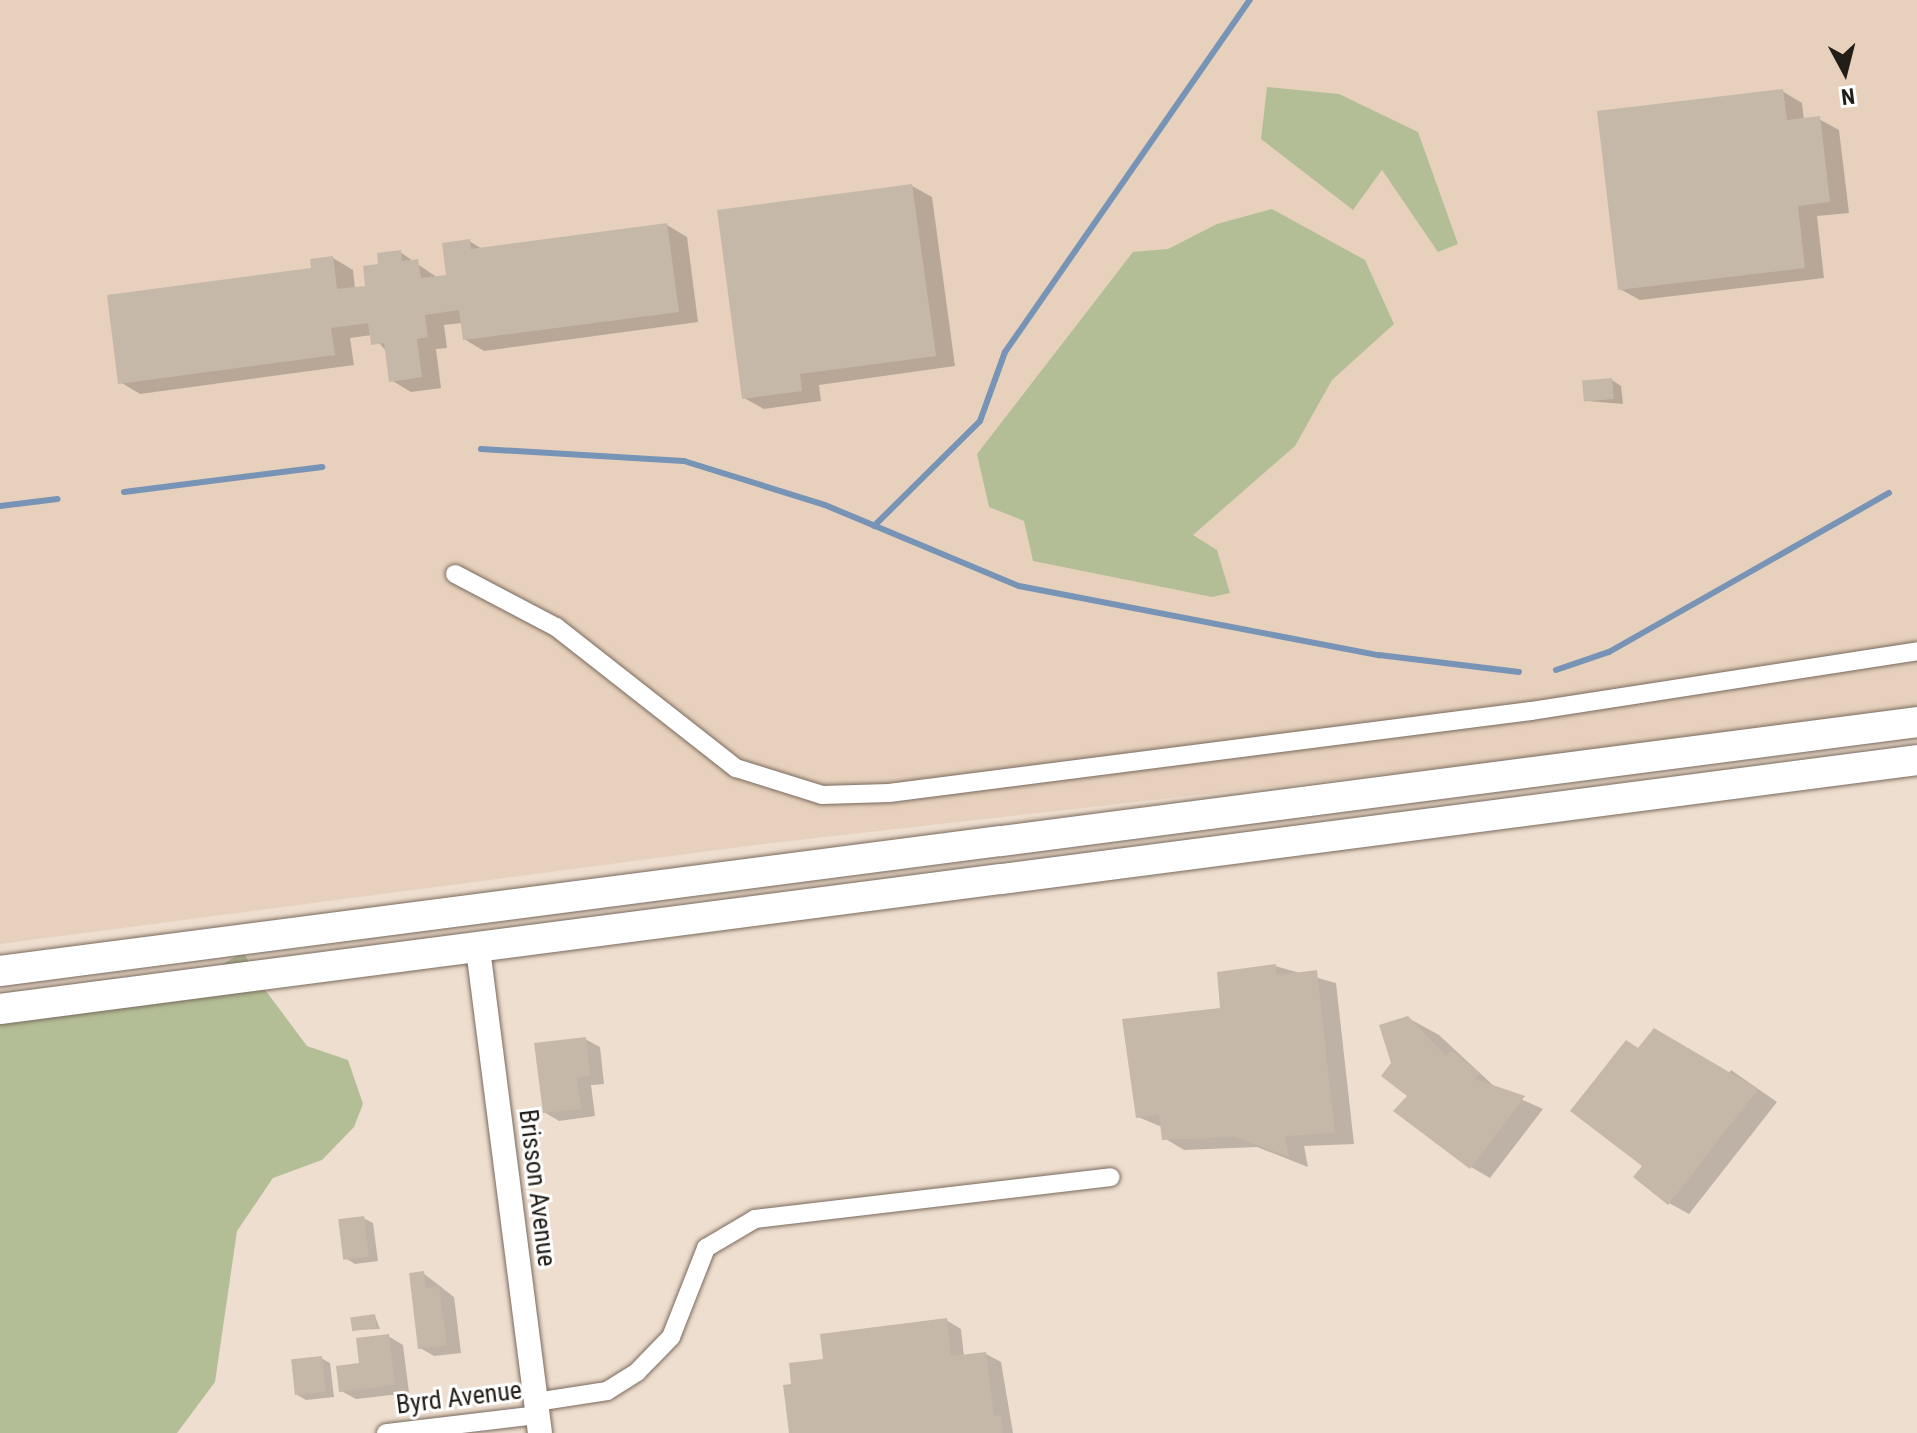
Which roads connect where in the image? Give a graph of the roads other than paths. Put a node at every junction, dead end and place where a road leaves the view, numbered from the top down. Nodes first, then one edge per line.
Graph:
1 (455, 574) dead end
2 (1917, 651) edge
3 (1917, 722) edge
4 (1917, 760) edge
5 (478, 949) junction
6 (0, 971) edge
7 (0, 1009) edge
8 (1111, 1177) dead end
9 (538, 1417) edge
10 (386, 1433) edge

1 - 2 street
3 - 6 main road
4 - 5 main road
5 - 7 main road
5 - 9 street, Brisson Avenue
8 - 9 street, Byrd Avenue
9 - 10 street, Byrd Avenue

